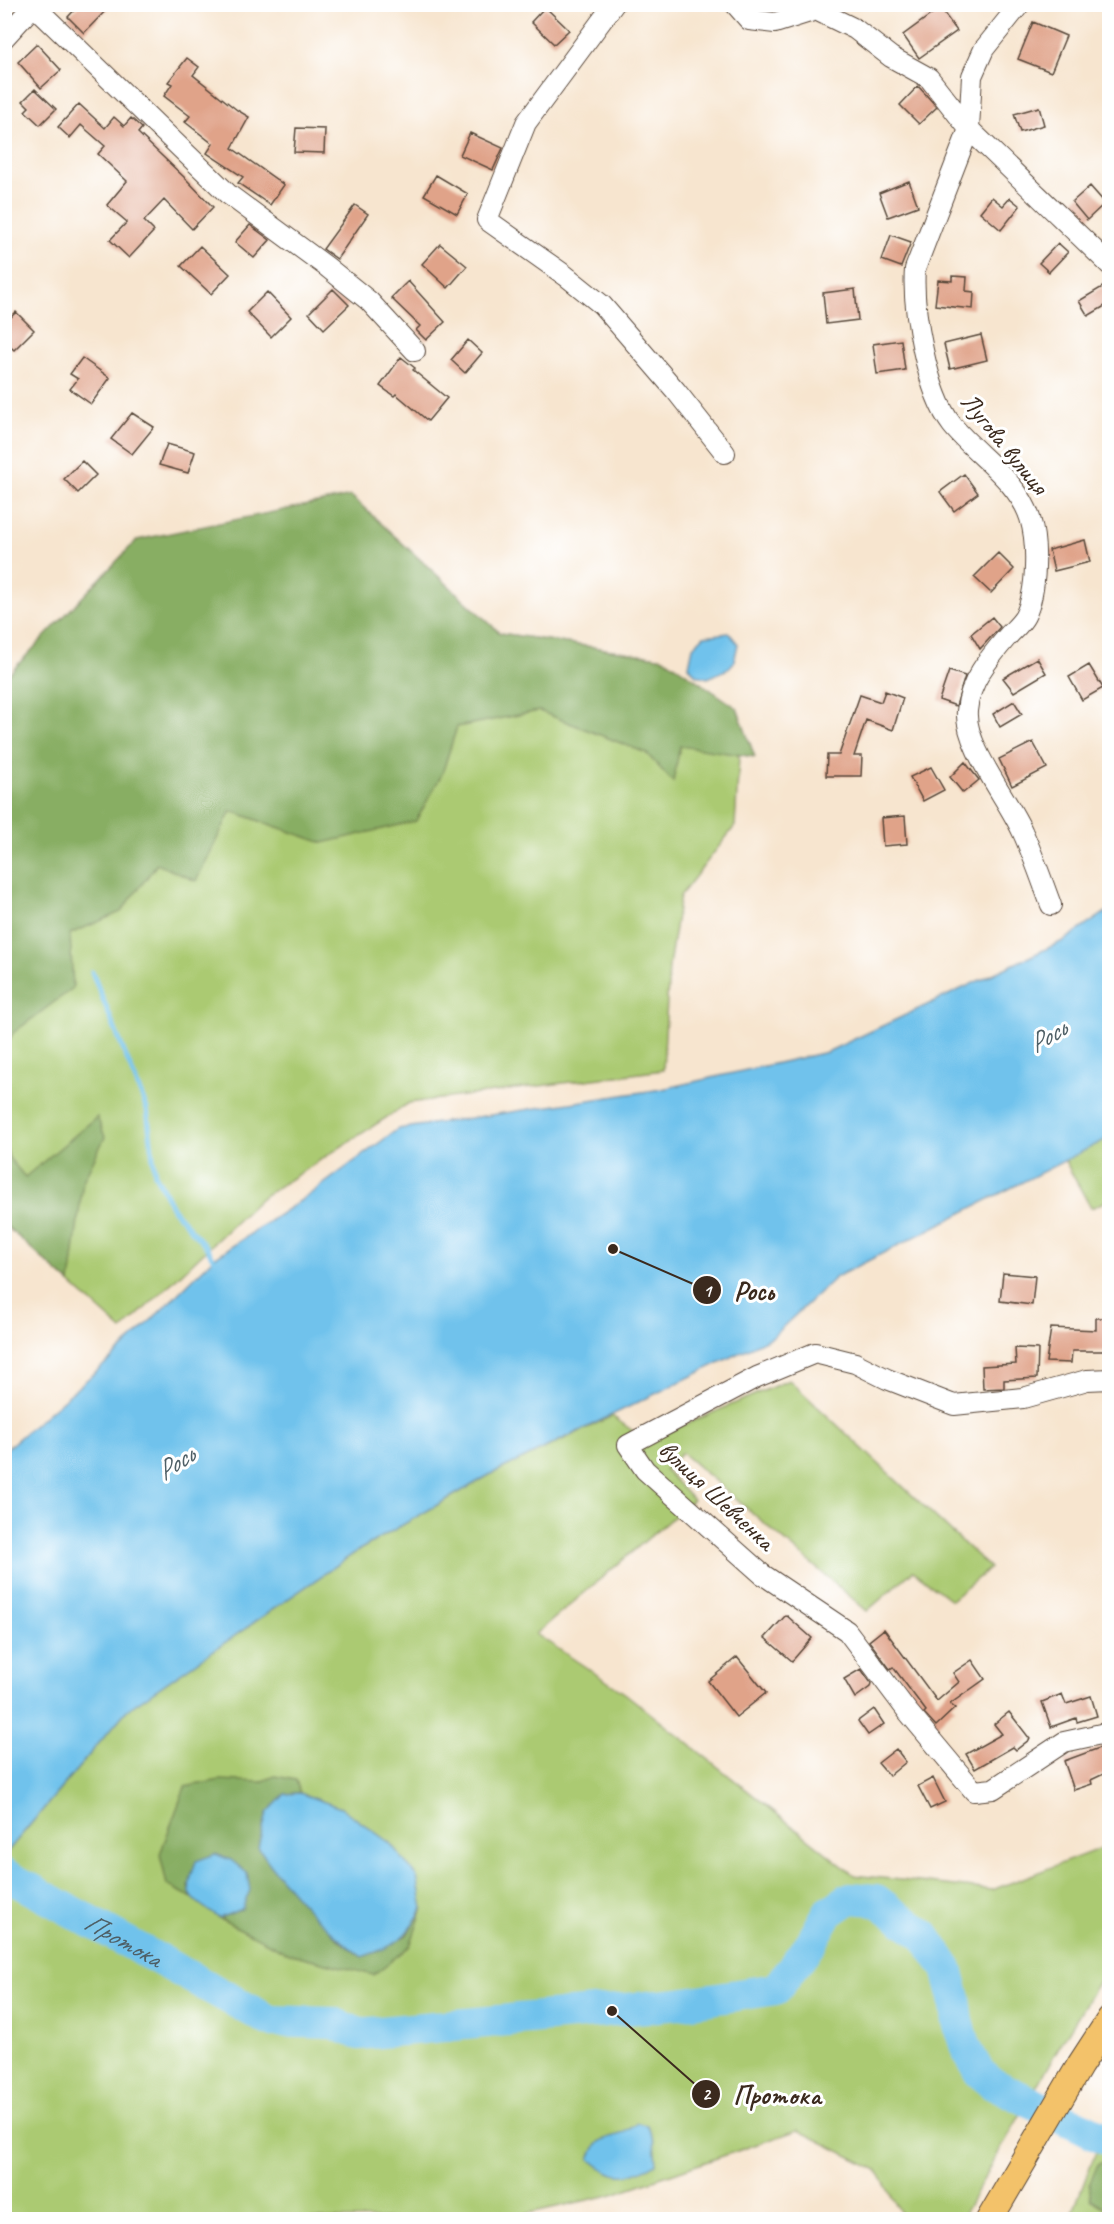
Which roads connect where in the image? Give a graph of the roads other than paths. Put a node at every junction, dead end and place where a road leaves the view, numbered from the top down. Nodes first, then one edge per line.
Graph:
1 (614, 4) edge
2 (735, 4) edge
3 (1020, 4) edge
4 (34, 5) edge
5 (4, 38) edge
6 (969, 129) junction
7 (1110, 264) edge
8 (415, 351) dead end
9 (725, 453) dead end
10 (1051, 905) dead end
11 (1110, 1379) edge
12 (1110, 1732) edge
13 (1110, 2019) edge
14 (989, 2220) edge

1 - 9 street
2 - 6 street
3 - 6 street, Лугова вулиця
4 - 5 street
4 - 8 street
6 - 7 street
6 - 10 street, Лугова вулиця
11 - 12 street, вулиця Шевченка
13 - 14 main road

